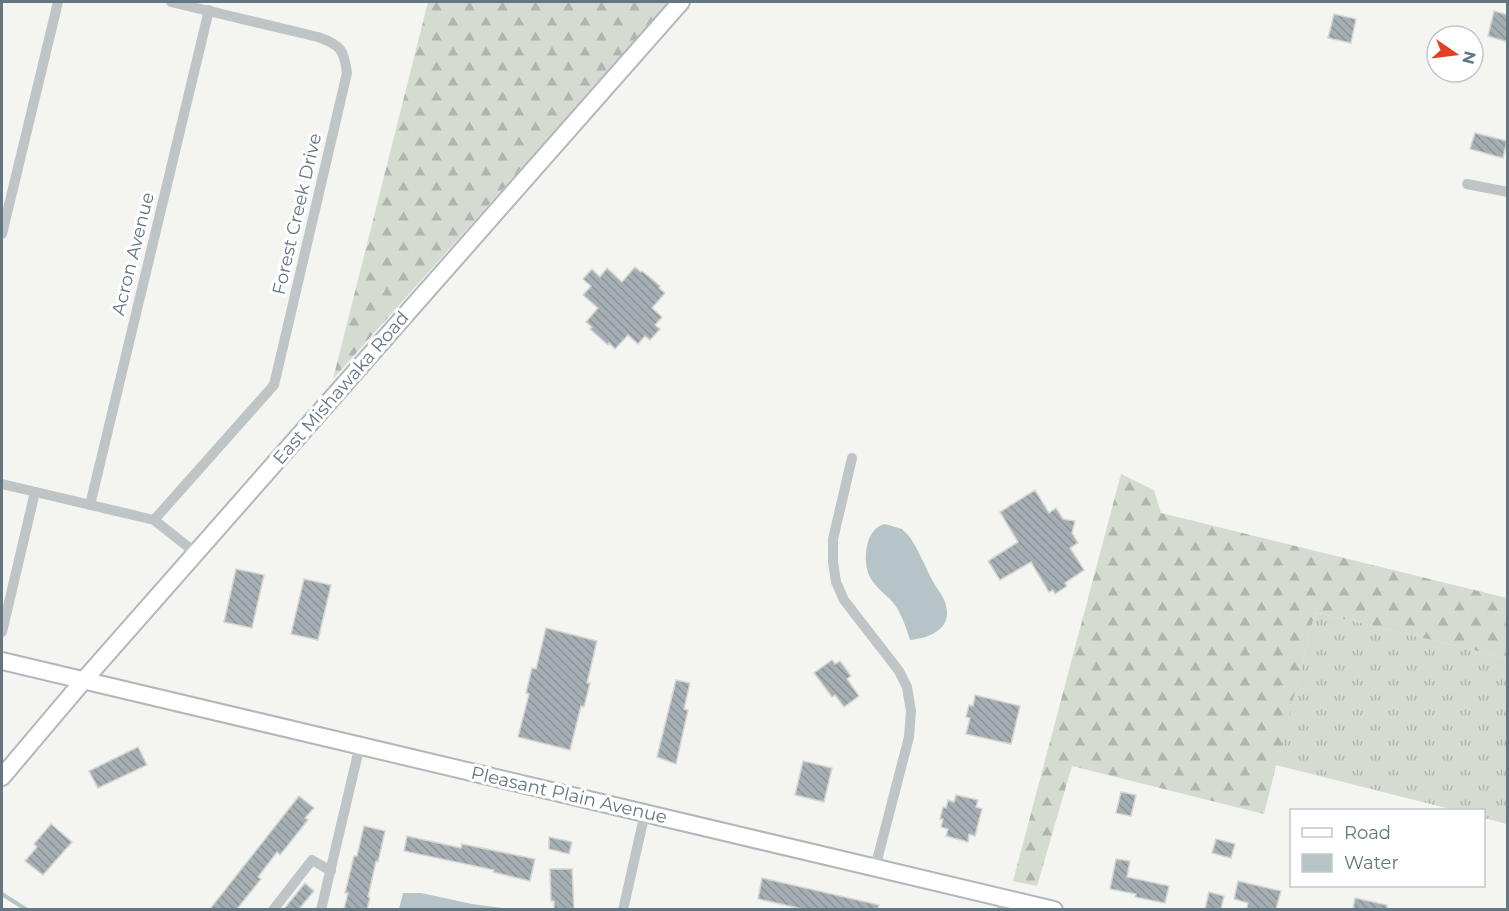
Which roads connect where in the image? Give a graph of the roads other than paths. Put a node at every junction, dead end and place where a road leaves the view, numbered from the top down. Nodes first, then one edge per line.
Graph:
1 (58, 2) edge
2 (171, 2) edge
3 (681, 2) edge
4 (208, 10) junction
5 (1467, 183) dead end
6 (1508, 192) edge
7 (2, 234) edge
8 (852, 458) dead end
9 (2, 484) edge
10 (35, 492) junction
11 (90, 505) junction
12 (154, 520) junction
13 (196, 553) junction
14 (2, 632) edge
15 (2, 661) edge
16 (84, 681) junction
17 (360, 745) junction
18 (2, 777) edge
19 (645, 813) junction
20 (875, 868) junction
21 (331, 871) junction
22 (1003, 904) edge
23 (273, 909) edge
24 (321, 909) edge
25 (623, 909) edge
26 (1054, 909) edge

1 - 7 street
2 - 4 street, Forest Creek Drive
3 - 13 street, East Mishawaka Road
4 - 11 street, Acron Avenue
4 - 12 street, Forest Creek Drive
5 - 6 street
8 - 20 street
9 - 10 street
10 - 11 street
10 - 14 street
11 - 12 street
12 - 13 street
13 - 16 street, East Mishawaka Road
15 - 16 street, Pleasant Plain Avenue
16 - 17 street, Pleasant Plain Avenue
16 - 18 street, East Mishawaka Road
17 - 19 street, Pleasant Plain Avenue
17 - 21 street
19 - 20 street, Pleasant Plain Avenue
19 - 25 street
20 - 22 street, Pleasant Plain Avenue
21 - 23 street
21 - 24 street
22 - 26 street, Pleasant Plain Avenue

